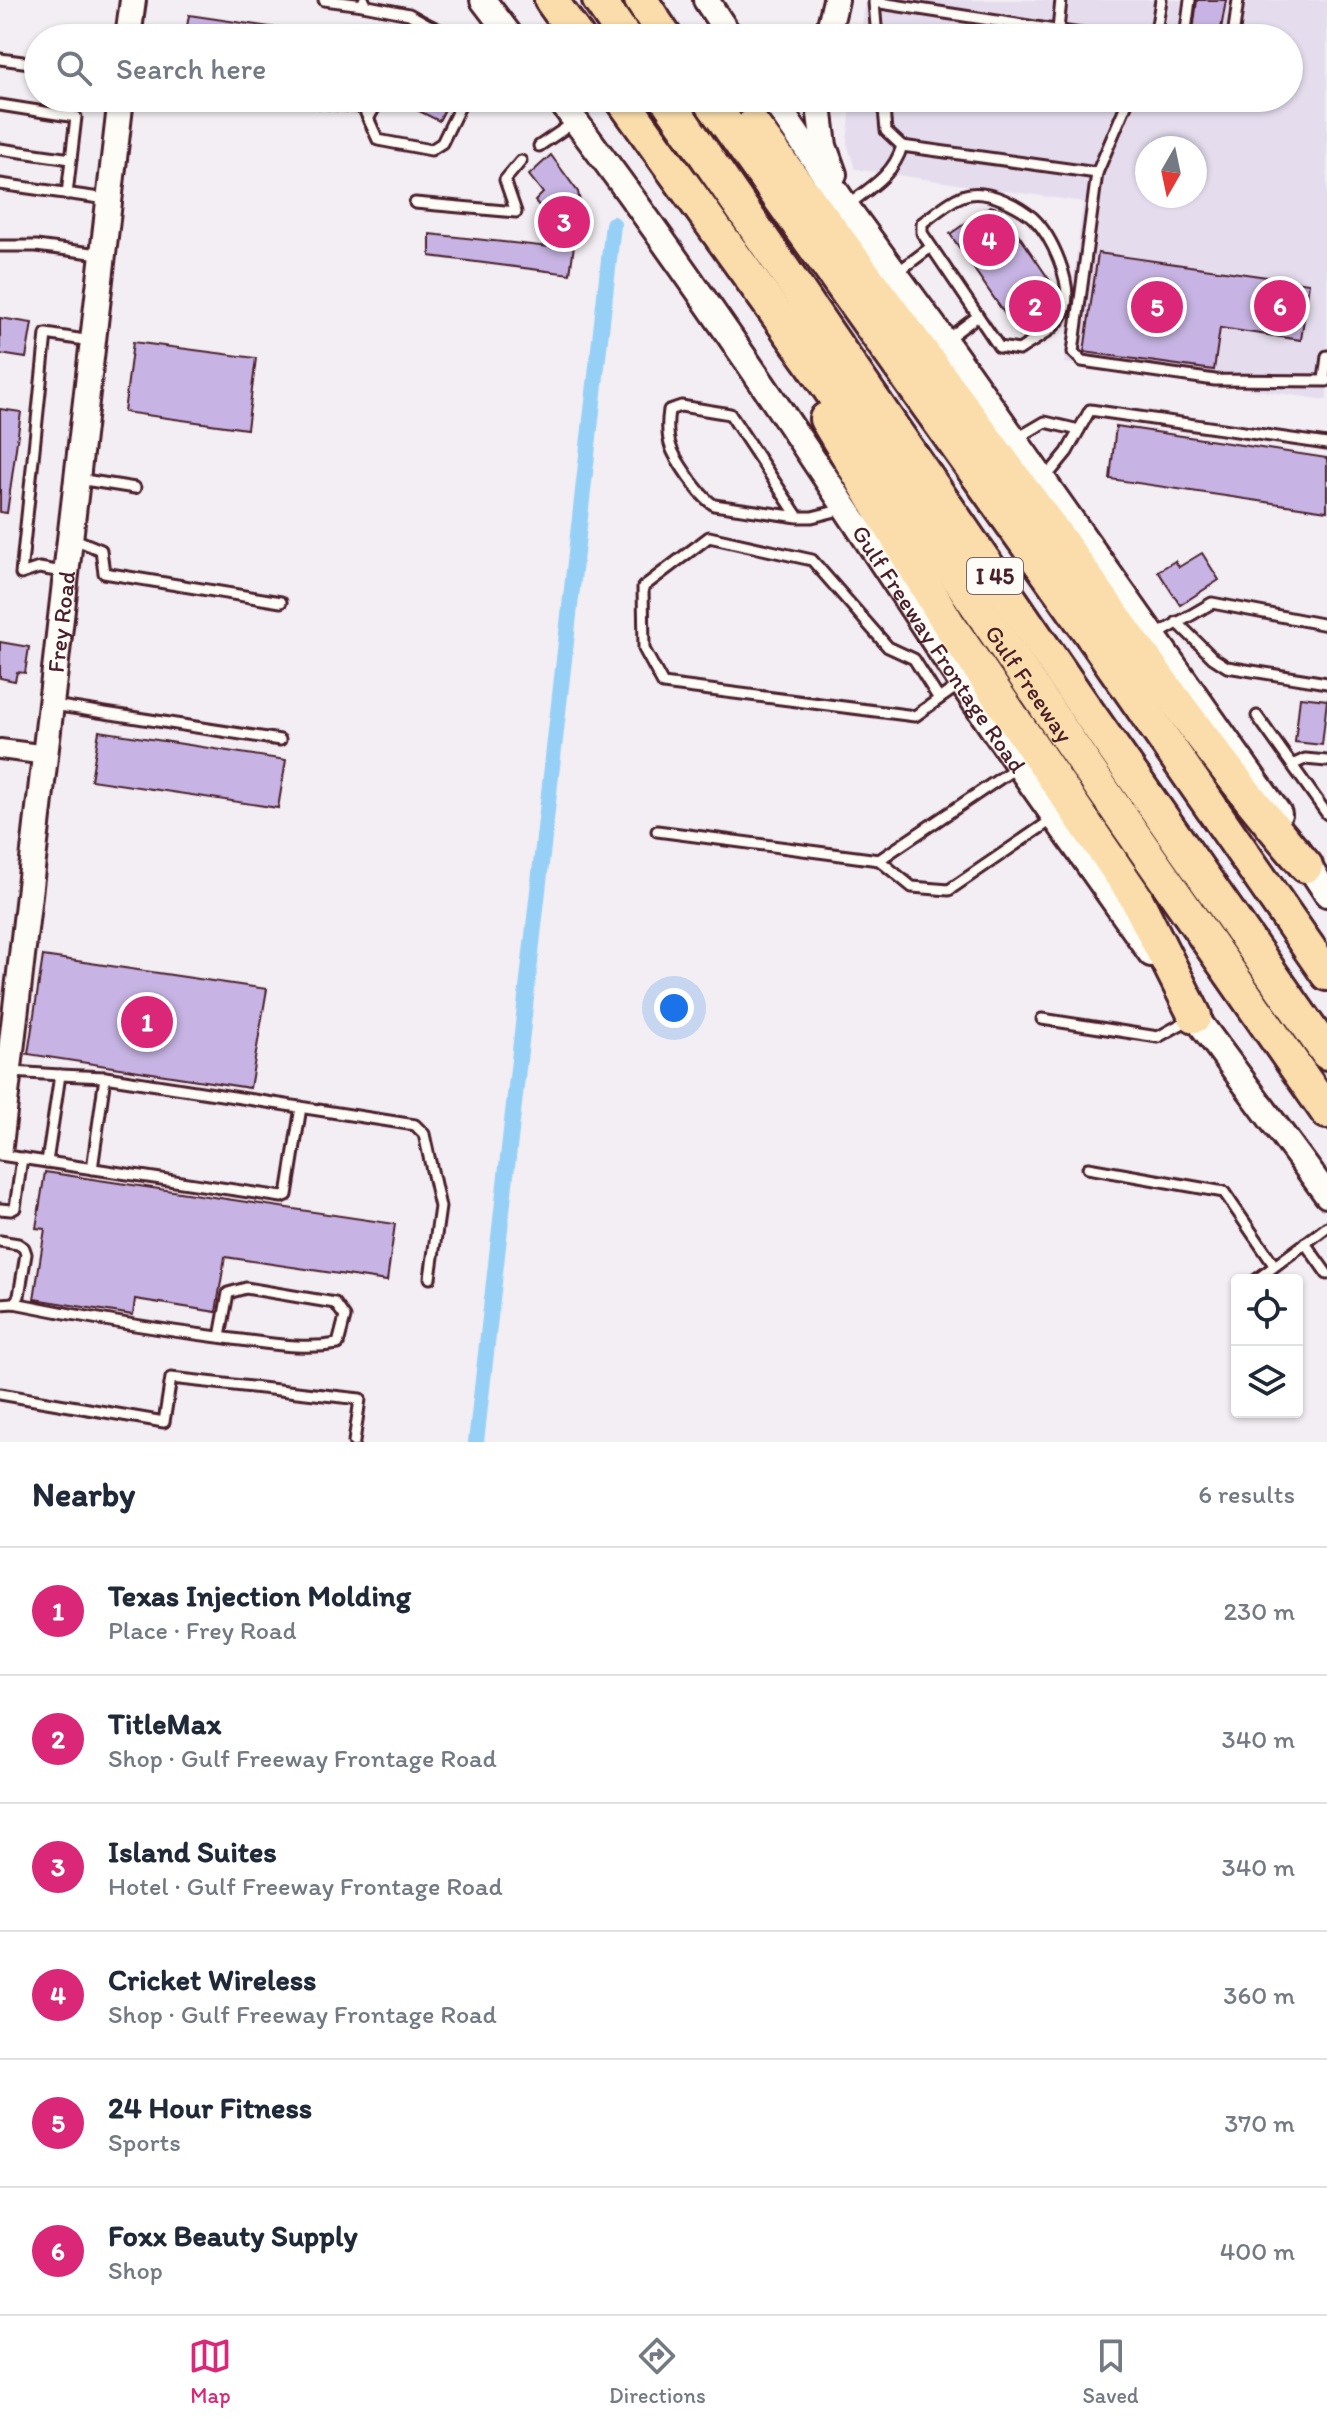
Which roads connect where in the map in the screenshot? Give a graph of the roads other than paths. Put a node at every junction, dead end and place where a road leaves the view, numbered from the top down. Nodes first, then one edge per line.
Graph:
1 (133, 0) edge
2 (324, 0) edge
3 (483, 0) edge
4 (551, 0) edge
5 (599, 0) edge
6 (641, 0) edge
7 (706, 0) edge
8 (821, 0) edge
9 (836, 0) edge
10 (1061, 0) edge
11 (1161, 0) edge
12 (1190, 0) edge
13 (1238, 0) edge
14 (875, 1) edge
15 (364, 2) edge
16 (425, 23) edge
17 (130, 24) edge
18 (498, 24) edge
19 (568, 24) edge
20 (615, 24) edge
21 (657, 24) edge
22 (722, 24) edge
23 (820, 24) edge
24 (830, 24) edge
25 (876, 24) edge
26 (1020, 24) edge
27 (1059, 24) edge
28 (1157, 24) edge
29 (1187, 24) edge
30 (1235, 24) edge
31 (0, 59) edge
32 (24, 62) edge
33 (0, 105) edge
34 (24, 109) edge
35 (44, 112) edge
36 (119, 112) edge
37 (365, 112) edge
38 (372, 112) edge
39 (457, 112) edge
40 (568, 112) edge
41 (631, 112) edge
42 (676, 112) edge
43 (718, 112) edge
44 (743, 112) edge
45 (782, 112) edge
46 (818, 112) edge
47 (884, 112) edge
48 (1123, 112) edge
49 (368, 119) junction
50 (575, 121) junction
51 (539, 146) dead end
52 (902, 146) junction
53 (0, 149) edge
54 (71, 159) junction
55 (521, 161) dead end
56 (1097, 173) junction
57 (0, 184) edge
58 (67, 194) junction
59 (110, 199) junction
60 (415, 203) dead end
61 (846, 206) junction
62 (0, 246) edge
63 (931, 247) junction
64 (105, 254) junction
65 (895, 274) junction
66 (978, 316) junction
67 (944, 341) junction
68 (95, 342) junction
69 (1327, 356) edge
70 (811, 362) junction
71 (1325, 380) edge
72 (1079, 430) junction
73 (1015, 439) junction
74 (1327, 444) edge
75 (78, 479) junction
76 (1044, 480) junction
77 (135, 488) dead end
78 (847, 508) junction
79 (798, 517) junction
80 (72, 538) junction
81 (68, 573) junction
82 (281, 602) dead end
83 (1177, 622) junction
84 (1327, 625) edge
85 (1155, 636) junction
86 (962, 683) junction
87 (1327, 683) edge
88 (939, 699) junction
89 (53, 705) junction
90 (1257, 716) dead end
91 (280, 740) dead end
92 (0, 749) edge
93 (47, 755) junction
94 (1327, 761) edge
95 (1019, 765) junction
96 (1292, 765) junction
97 (1327, 814) edge
98 (1055, 817) junction
99 (657, 831) dead end
100 (879, 860) junction
101 (1306, 866) junction
102 (1327, 894) edge
103 (1327, 974) edge
104 (1195, 1016) junction
105 (8, 1019) edge
106 (1042, 1019) dead end
107 (1327, 1053) edge
108 (4, 1071) edge
109 (60, 1075) junction
110 (105, 1077) junction
111 (301, 1107) junction
112 (1327, 1112) edge
113 (1, 1131) edge
114 (0, 1155) edge
115 (22, 1158) junction
116 (47, 1162) junction
117 (1088, 1168) dead end
118 (92, 1169) junction
119 (1327, 1195) edge
120 (0, 1209) edge
121 (1327, 1227) edge
122 (0, 1241) edge
123 (1305, 1243) junction
124 (1274, 1265) junction
125 (1263, 1274) edge
126 (1327, 1274) edge
127 (430, 1278) dead end
128 (14, 1303) junction
129 (0, 1304) edge
130 (220, 1337) junction
131 (0, 1394) edge
132 (354, 1442) edge

1 - 17 main road
2 - 15 lane
3 - 18 main road
4 - 19 highway
5 - 20 highway
6 - 21 highway
7 - 22 main road
8 - 23 main road
9 - 24 main road
10 - 27 lane
11 - 28 lane
12 - 29 lane
13 - 30 lane
14 - 25 lane
14 - 26 lane
15 - 16 lane
31 - 32 lane
33 - 34 lane
35 - 54 lane
36 - 59 main road, Frey Road
37 - 49 lane
38 - 49 lane
39 - 49 lane
40 - 50 main road, Gulf Freeway Frontage Road
41 - 70 highway, Gulf Freeway / I 45
42 - 107 highway, Gulf Freeway / I 45
43 - 103 highway, I 45
44 - 101 highway
45 - 61 main road
46 - 61 main road
47 - 52 lane
48 - 56 lane
50 - 51 lane
50 - 78 main road, Gulf Freeway Frontage Road
52 - 56 lane
52 - 61 lane
53 - 54 lane
54 - 58 lane
55 - 60 lane
56 - 71 lane
57 - 58 lane
58 - 59 lane
59 - 64 main road, Frey Road
61 - 65 main road
62 - 64 lane
63 - 65 lane
63 - 66 lane
63 - 66 lane
64 - 68 main road, Frey Road
65 - 67 main road
66 - 67 lane
67 - 73 main road
68 - 75 main road, Frey Road
68 - 81 lane
69 - 71 lane
70 - 104 highway
70 - 112 highway, Gulf Freeway / I 45
72 - 73 lane
72 - 74 lane
72 - 76 lane
73 - 76 main road
75 - 77 lane
75 - 80 main road, Frey Road
76 - 85 main road
78 - 79 lane
78 - 86 main road, Gulf Freeway Frontage Road
79 - 79 lane
80 - 81 main road, Frey Road
80 - 82 lane
81 - 89 main road, Frey Road
83 - 84 lane
83 - 85 lane
83 - 87 lane
85 - 101 main road
86 - 88 lane
86 - 95 main road, Gulf Freeway Frontage Road
88 - 88 lane
89 - 91 lane
89 - 93 main road, Frey Road
90 - 96 lane
92 - 93 street
93 - 105 main road, Frey Road
94 - 96 lane
95 - 98 main road, Gulf Freeway Frontage Road
95 - 100 lane
96 - 97 lane
98 - 100 lane
98 - 104 main road, Gulf Freeway Frontage Road
99 - 100 lane
101 - 102 main road
104 - 106 lane
104 - 119 main road, Gulf Freeway Frontage Road
105 - 108 main road, Frey Road
108 - 109 lane
108 - 113 main road, Frey Road
109 - 110 lane
109 - 116 lane
110 - 111 lane
110 - 118 lane
111 - 118 lane
111 - 127 lane
114 - 115 lane
115 - 116 lane
115 - 120 lane
116 - 118 lane
117 - 124 lane
121 - 123 lane
122 - 128 lane
123 - 124 lane
123 - 126 lane
124 - 125 lane
128 - 129 lane
128 - 130 lane
130 - 130 lane
131 - 132 lane

